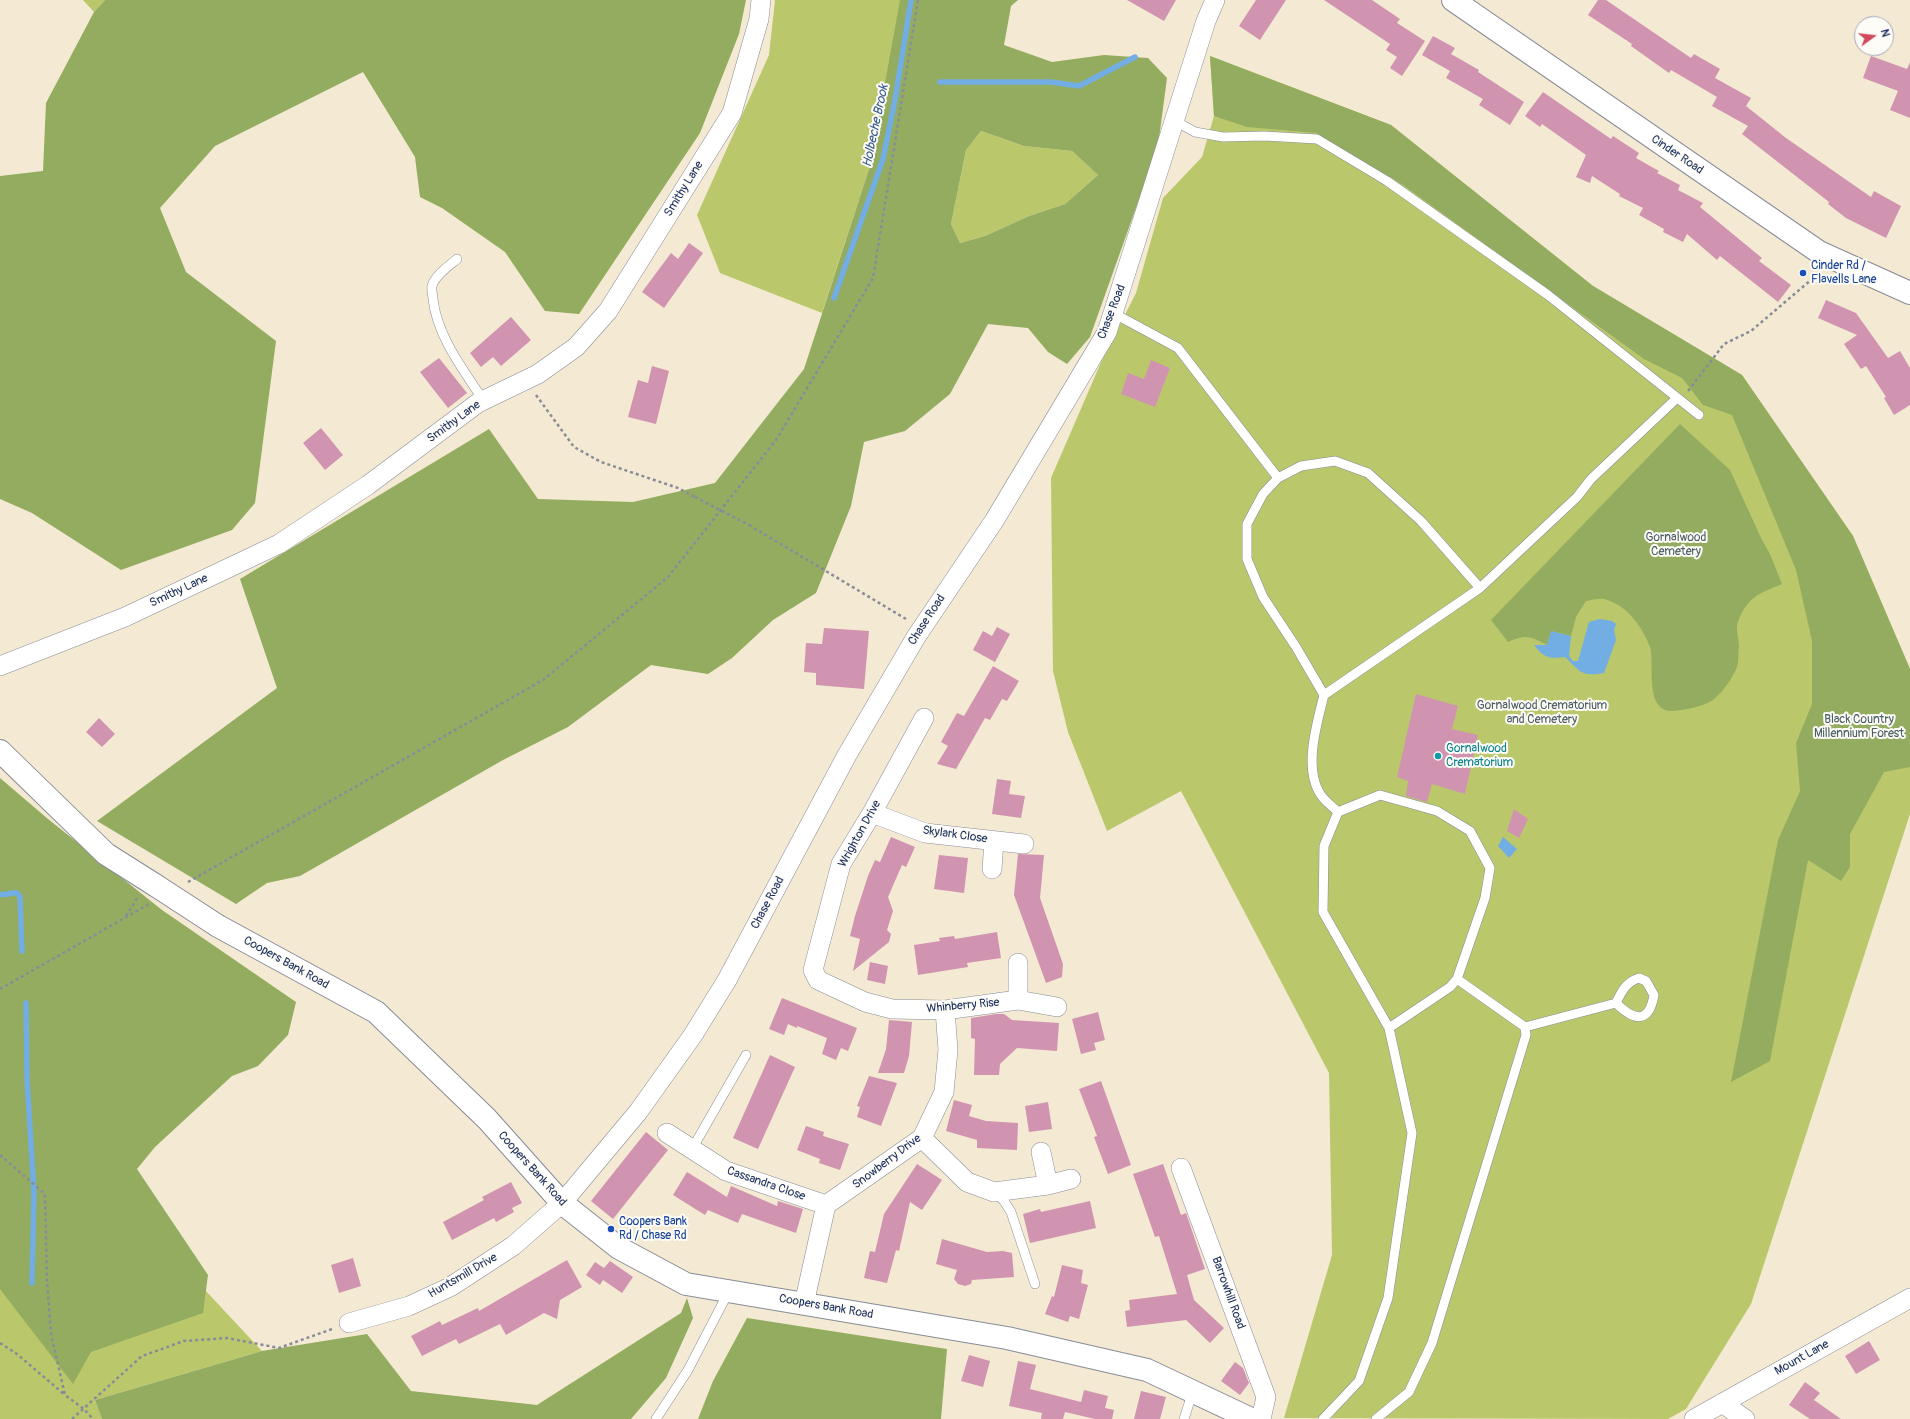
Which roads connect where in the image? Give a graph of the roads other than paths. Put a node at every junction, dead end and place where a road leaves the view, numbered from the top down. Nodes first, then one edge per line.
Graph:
1 (761, 0) edge
2 (1215, 0) edge
3 (1453, 0) edge
4 (1175, 121) junction
5 (457, 259) dead end
6 (1910, 293) edge
7 (1113, 313) junction
8 (1678, 399) junction
9 (483, 400) junction
10 (1699, 415) dead end
11 (1278, 478) junction
12 (1480, 588) junction
13 (0, 666) edge
14 (1324, 695) junction
15 (924, 718) dead end
16 (0, 751) edge
17 (1338, 812) junction
18 (872, 813) junction
19 (994, 841) junction
20 (1024, 844) dead end
21 (992, 869) dead end
22 (1018, 963) dead end
23 (1457, 979) junction
24 (818, 980) joint
25 (1018, 1000) junction
26 (1616, 1003) junction
27 (1057, 1007) dead end
28 (945, 1010) junction
29 (1525, 1027) junction
30 (1390, 1028) junction
31 (746, 1055) dead end
32 (667, 1132) dead end
33 (922, 1138) junction
34 (692, 1149) junction
35 (1042, 1152) dead end
36 (1182, 1168) dead end
37 (1071, 1179) dead end
38 (1048, 1185) junction
39 (994, 1192) junction
40 (562, 1203) junction
41 (826, 1205) junction
42 (1034, 1284) dead end
43 (729, 1291) junction
44 (1910, 1298) edge
45 (804, 1304) junction
46 (349, 1323) road end
47 (1193, 1392) junction
48 (1722, 1403) junction
49 (656, 1419) edge
50 (1184, 1419) edge
51 (1251, 1419) edge
52 (1261, 1419) edge
53 (1323, 1419) edge
54 (1376, 1419) edge
55 (1694, 1419) edge
56 (1745, 1419) edge

1 - 9 street, Smithy Lane
2 - 4 street, Chase Road
3 - 6 street, Cinder Road
4 - 7 street, Chase Road
4 - 8 lane
5 - 9 lane
7 - 11 lane
7 - 40 street, Chase Road
8 - 10 lane
8 - 12 lane
9 - 13 street, Smithy Lane
11 - 12 lane
11 - 14 lane
12 - 14 lane
14 - 17 lane
15 - 18 street, Wrighton Drive
16 - 40 street, Coopers Bank Road, bridge
17 - 23 lane
17 - 30 lane
18 - 19 street, Skylark Close
18 - 24 street, Wrighton Drive
19 - 20 street, Skylark Close
19 - 21 street, Skylark Close
22 - 25 street
23 - 29 lane
23 - 30 lane
24 - 28 street, Whinberry Rise
25 - 27 street, Whinberry Rise
25 - 28 street, Whinberry Rise
26 - 26 lane
26 - 29 lane
28 - 33 street, Snowberry Drive
29 - 54 lane
30 - 53 lane
31 - 34 lane
32 - 34 street, Cassandra Close
33 - 39 street
33 - 41 street, Snowberry Drive
34 - 41 street, Cassandra Close
35 - 38 street
36 - 52 street, Barrowhill Road
37 - 38 street
38 - 39 street
39 - 42 lane
40 - 43 street, Coopers Bank Road
40 - 46 street, Huntsmill Drive
41 - 45 street
43 - 45 street, Coopers Bank Road
43 - 49 lane
44 - 48 street, Mount Lane
45 - 47 street, Coopers Bank Road
47 - 50 lane
47 - 51 street, Coopers Bank Road
48 - 55 street, Mount Lane
48 - 56 street

